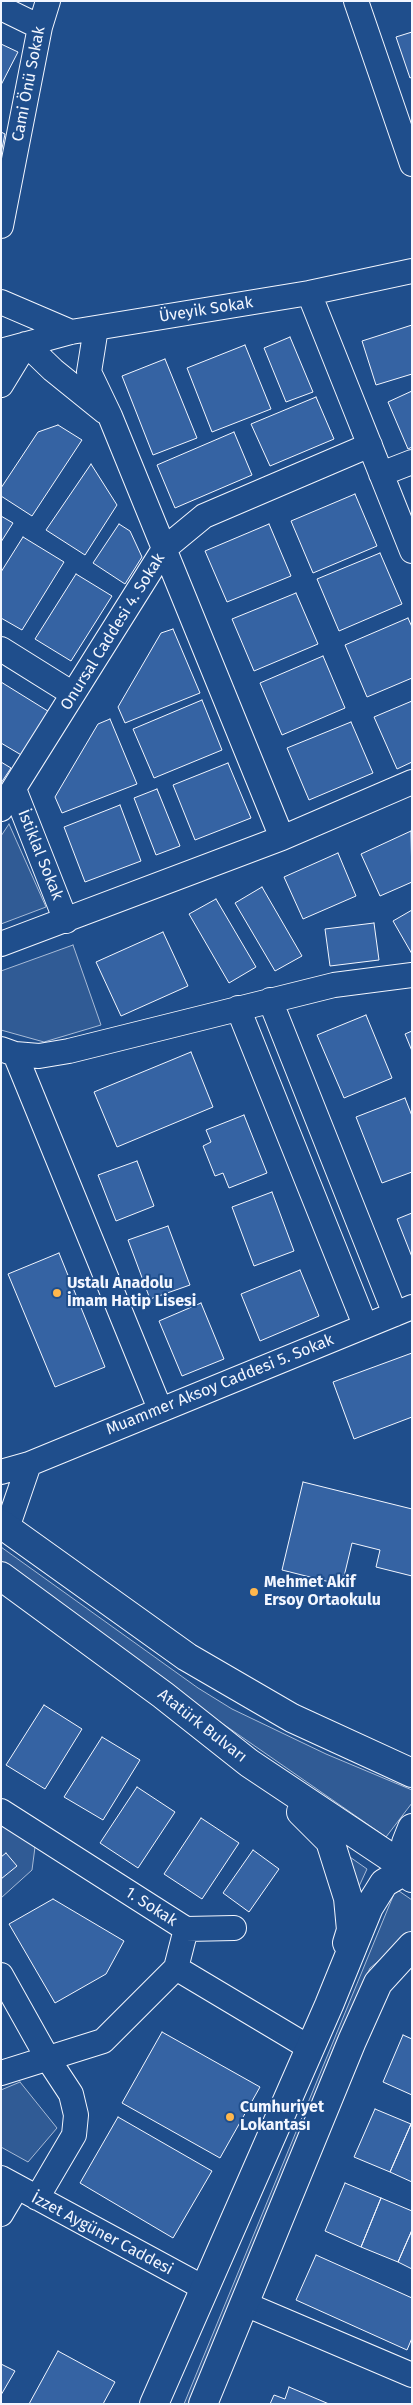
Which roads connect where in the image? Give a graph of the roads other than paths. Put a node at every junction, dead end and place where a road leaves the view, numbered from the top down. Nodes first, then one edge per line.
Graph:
1 (48, 1) edge
2 (356, 1) edge
3 (1, 8) edge
4 (40, 27) junction
5 (412, 164) edge
6 (1, 226) edge
7 (412, 271) edge
8 (309, 293) junction
9 (1, 302) edge
10 (96, 328) junction
11 (71, 332) junction
12 (26, 344) junction
13 (1, 351) edge
14 (1, 385) edge
15 (110, 416) junction
16 (370, 445) junction
17 (412, 462) edge
18 (381, 474) junction
19 (164, 549) junction
20 (412, 551) edge
21 (1, 650) edge
22 (73, 694) junction
23 (412, 782) edge
24 (14, 789) junction
25 (1, 809) edge
26 (282, 838) junction
27 (66, 921) junction
28 (1, 944) edge
29 (412, 975) edge
30 (270, 1000) junction
31 (238, 1008) junction
32 (8, 1051) edge
33 (403, 1310) edge
34 (365, 1325) junction
35 (160, 1409) junction
36 (29, 1464) junction
37 (1, 1472) edge
38 (4, 1526) edge
39 (1, 1576) edge
40 (351, 1746) junction
41 (412, 1755) edge
42 (249, 1763) junction
43 (412, 1773) edge
44 (1, 1811) edge
45 (412, 1828) edge
46 (410, 1873) edge
47 (234, 1928) dead end
48 (186, 1929) junction
49 (412, 1946) edge
50 (176, 1968) junction
51 (1, 1975) edge
52 (412, 1976) edge
53 (378, 1983) junction
54 (329, 2005) junction
55 (310, 2048) junction
56 (48, 2059) junction
57 (1, 2073) edge
58 (18, 2188) edge
59 (1, 2214) edge
60 (204, 2288) junction
61 (245, 2304) junction
62 (412, 2374) edge
63 (154, 2404) edge
64 (203, 2404) edge

1 - 4 street, Cami Önü Sokak
2 - 5 street
3 - 4 street
4 - 6 street, Cami Önü Sokak
7 - 8 street, Üveyik Sokak
8 - 10 street, Üveyik Sokak
8 - 16 street
9 - 11 street
10 - 11 street, Üveyik Sokak
10 - 15 street
11 - 12 street, Üveyik Sokak
12 - 13 street, Üveyik Sokak
12 - 14 street
12 - 15 street
15 - 19 street
16 - 18 street
16 - 19 street, Onursal Caddesi 4. Sokak
17 - 18 street
18 - 20 street
19 - 22 street, Onursal Caddesi 4. Sokak
19 - 26 street
21 - 22 street
22 - 24 street, Onursal Caddesi 4. Sokak
23 - 26 street
24 - 25 street, Onursal Caddesi 4. Sokak
24 - 27 street, İstiklal Sokak
26 - 27 street
27 - 28 street
29 - 30 street
30 - 31 street
30 - 33 street
31 - 32 street
31 - 34 street
32 - 35 street
33 - 34 street, Muammer Aksoy Caddesi 5. Sokak
34 - 35 street, Muammer Aksoy Caddesi 5. Sokak
35 - 36 street, Muammer Aksoy Caddesi 5. Sokak
36 - 37 street, Muammer Aksoy Caddesi 5. Sokak
36 - 38 street
38 - 40 main road
39 - 42 main road, Atatürk Bulvarı
40 - 41 main road
40 - 43 main road
42 - 46 main road, Atatürk Bulvarı
42 - 54 main road
44 - 48 street, 1. Sokak
45 - 46 main road
46 - 54 main road
47 - 48 street
48 - 50 street, 1. Sokak
49 - 53 main road
50 - 55 street
50 - 56 street
51 - 56 street
52 - 53 main road
53 - 61 main road
54 - 55 main road
55 - 60 main road
56 - 57 street
56 - 58 street
58 - 59 street
58 - 60 street, İzzet Aygüner Caddesi
60 - 63 main road
61 - 62 street
61 - 64 main road

